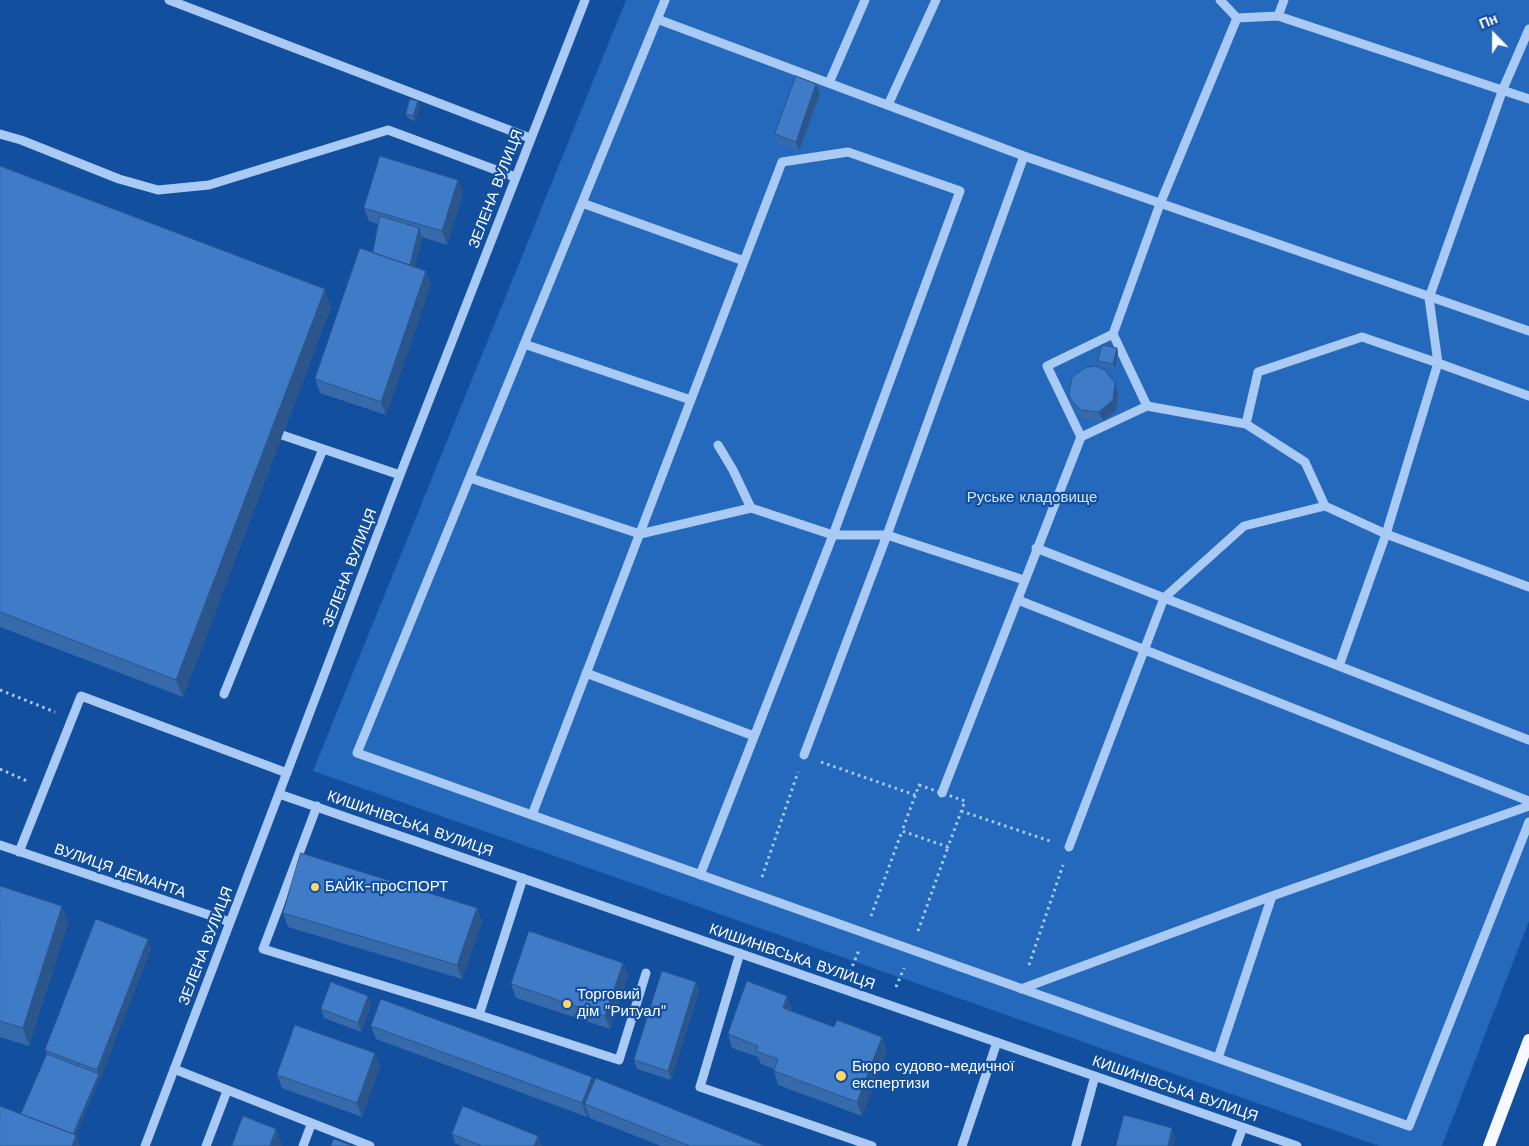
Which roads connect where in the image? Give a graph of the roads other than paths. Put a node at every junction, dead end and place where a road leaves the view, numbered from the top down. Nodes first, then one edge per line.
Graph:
1 (169, 0) edge
2 (584, 0) edge
3 (665, 0) edge
4 (865, 0) edge
5 (936, 0) edge
6 (1220, 0) edge
7 (1284, 0) edge
8 (1278, 16) junction
9 (1237, 18) junction
10 (657, 19) junction
11 (1529, 29) edge
12 (829, 83) junction
13 (1503, 89) junction
14 (1529, 99) edge
15 (888, 105) junction
16 (0, 134) edge
17 (530, 138) junction
18 (1024, 156) junction
19 (515, 177) junction
20 (582, 203) junction
21 (1160, 204) junction
22 (744, 262) junction
23 (1429, 298) junction
24 (1529, 331) edge
25 (1113, 334) junction
26 (524, 344) junction
27 (1438, 363) junction
28 (1529, 396) edge
29 (691, 400) junction
30 (1147, 406) junction
31 (1246, 424) junction
32 (282, 436) dead end
33 (1081, 437) junction
34 (718, 445) dead end
35 (323, 448) junction
36 (400, 474) junction
37 (470, 478) junction
38 (1325, 506) junction
39 (751, 508) junction
40 (640, 534) junction
41 (1386, 534) junction
42 (834, 535) junction
43 (887, 535) junction
44 (1036, 548) junction
45 (1024, 580) junction
46 (1529, 587) edge
47 (1164, 598) junction
48 (1018, 600) junction
49 (1145, 650) junction
50 (1339, 666) junction
51 (586, 673) junction
52 (224, 694) dead end
53 (754, 736) junction
54 (1529, 740) edge
55 (804, 755) road end
56 (287, 773) junction
57 (942, 793) road end
58 (279, 794) junction
59 (1529, 801) edge
60 (317, 806) junction
61 (1529, 806) edge
62 (532, 815) junction
63 (1529, 822) edge
64 (0, 845) edge
65 (1069, 847) road end
66 (19, 852) junction
67 (700, 875) junction
68 (523, 878) junction
69 (1272, 896) junction
70 (230, 922) junction
71 (740, 953) junction
72 (646, 973) dead end
73 (1021, 988) junction
74 (479, 1015) junction
75 (1529, 1040) edge
76 (997, 1042) junction
77 (1218, 1058) junction
78 (174, 1069) junction
79 (1095, 1076) junction
80 (227, 1091) junction
81 (312, 1125) junction
82 (1243, 1127) junction
83 (145, 1146) edge
84 (206, 1146) edge
85 (303, 1146) edge
86 (370, 1146) edge
87 (872, 1146) edge
88 (962, 1146) edge
89 (1076, 1146) edge
90 (1236, 1146) edge
91 (1297, 1146) edge
92 (1489, 1146) edge

1 - 17 street
2 - 17 street, ЗЕЛЕНА ВУЛИЦЯ
3 - 10 street
4 - 12 street
5 - 15 street
6 - 9 street
7 - 8 street
8 - 9 street
8 - 13 street
9 - 21 street
10 - 12 street
10 - 20 street
11 - 13 street
12 - 15 street
13 - 14 street
13 - 23 street
15 - 18 street
16 - 19 street
17 - 19 street, ЗЕЛЕНА ВУЛИЦЯ
18 - 21 street
18 - 43 street
19 - 36 street, ЗЕЛЕНА ВУЛИЦЯ
20 - 22 street
20 - 26 street
21 - 23 street
21 - 25 street
22 - 29 street
22 - 42 street
23 - 24 street
23 - 27 street
25 - 30 street
25 - 33 street
26 - 29 street
26 - 37 street
27 - 28 street
27 - 31 street
27 - 41 street
29 - 40 street
30 - 31 street
30 - 33 street
31 - 38 street
32 - 35 street
33 - 44 street
34 - 39 street
35 - 36 street
35 - 52 street
36 - 56 street, ЗЕЛЕНА ВУЛИЦЯ
37 - 40 street
37 - 62 street
38 - 41 street
38 - 47 street
39 - 40 street
39 - 42 street
40 - 51 street
41 - 46 street
41 - 50 street
42 - 43 street
42 - 53 street
43 - 45 street
43 - 55 street
44 - 45 street
44 - 47 street
45 - 48 street
47 - 49 street
47 - 50 street
48 - 49 street
48 - 57 street
49 - 59 street
49 - 65 street
50 - 54 street
51 - 53 street
51 - 62 street
53 - 67 street
56 - 58 street, ЗЕЛЕНА ВУЛИЦЯ
56 - 66 street
58 - 60 street, КИШИНІВСЬКА ВУЛИЦЯ
58 - 70 street, ЗЕЛЕНА ВУЛИЦЯ
60 - 68 street, КИШИНІВСЬКА ВУЛИЦЯ
60 - 74 street
61 - 69 street
62 - 67 street
63 - 77 street
64 - 66 street, ВУЛИЦЯ ДЕМАНТА
66 - 70 street, ВУЛИЦЯ ДЕМАНТА
67 - 73 street
68 - 71 street, КИШИНІВСЬКА ВУЛИЦЯ
68 - 74 street
69 - 73 street
69 - 77 street
70 - 78 street, ЗЕЛЕНА ВУЛИЦЯ
71 - 76 street, КИШИНІВСЬКА ВУЛИЦЯ
71 - 87 street
72 - 74 street
73 - 77 street
75 - 92 main road
76 - 79 street, КИШИНІВСЬКА ВУЛИЦЯ
76 - 88 street
78 - 80 street
78 - 83 street, ЗЕЛЕНА ВУЛИЦЯ
79 - 82 street, КИШИНІВСЬКА ВУЛИЦЯ
79 - 89 street
80 - 81 street
80 - 84 street
81 - 85 street
81 - 86 street
82 - 90 street
82 - 91 street, КИШИНІВСЬКА ВУЛИЦЯ

